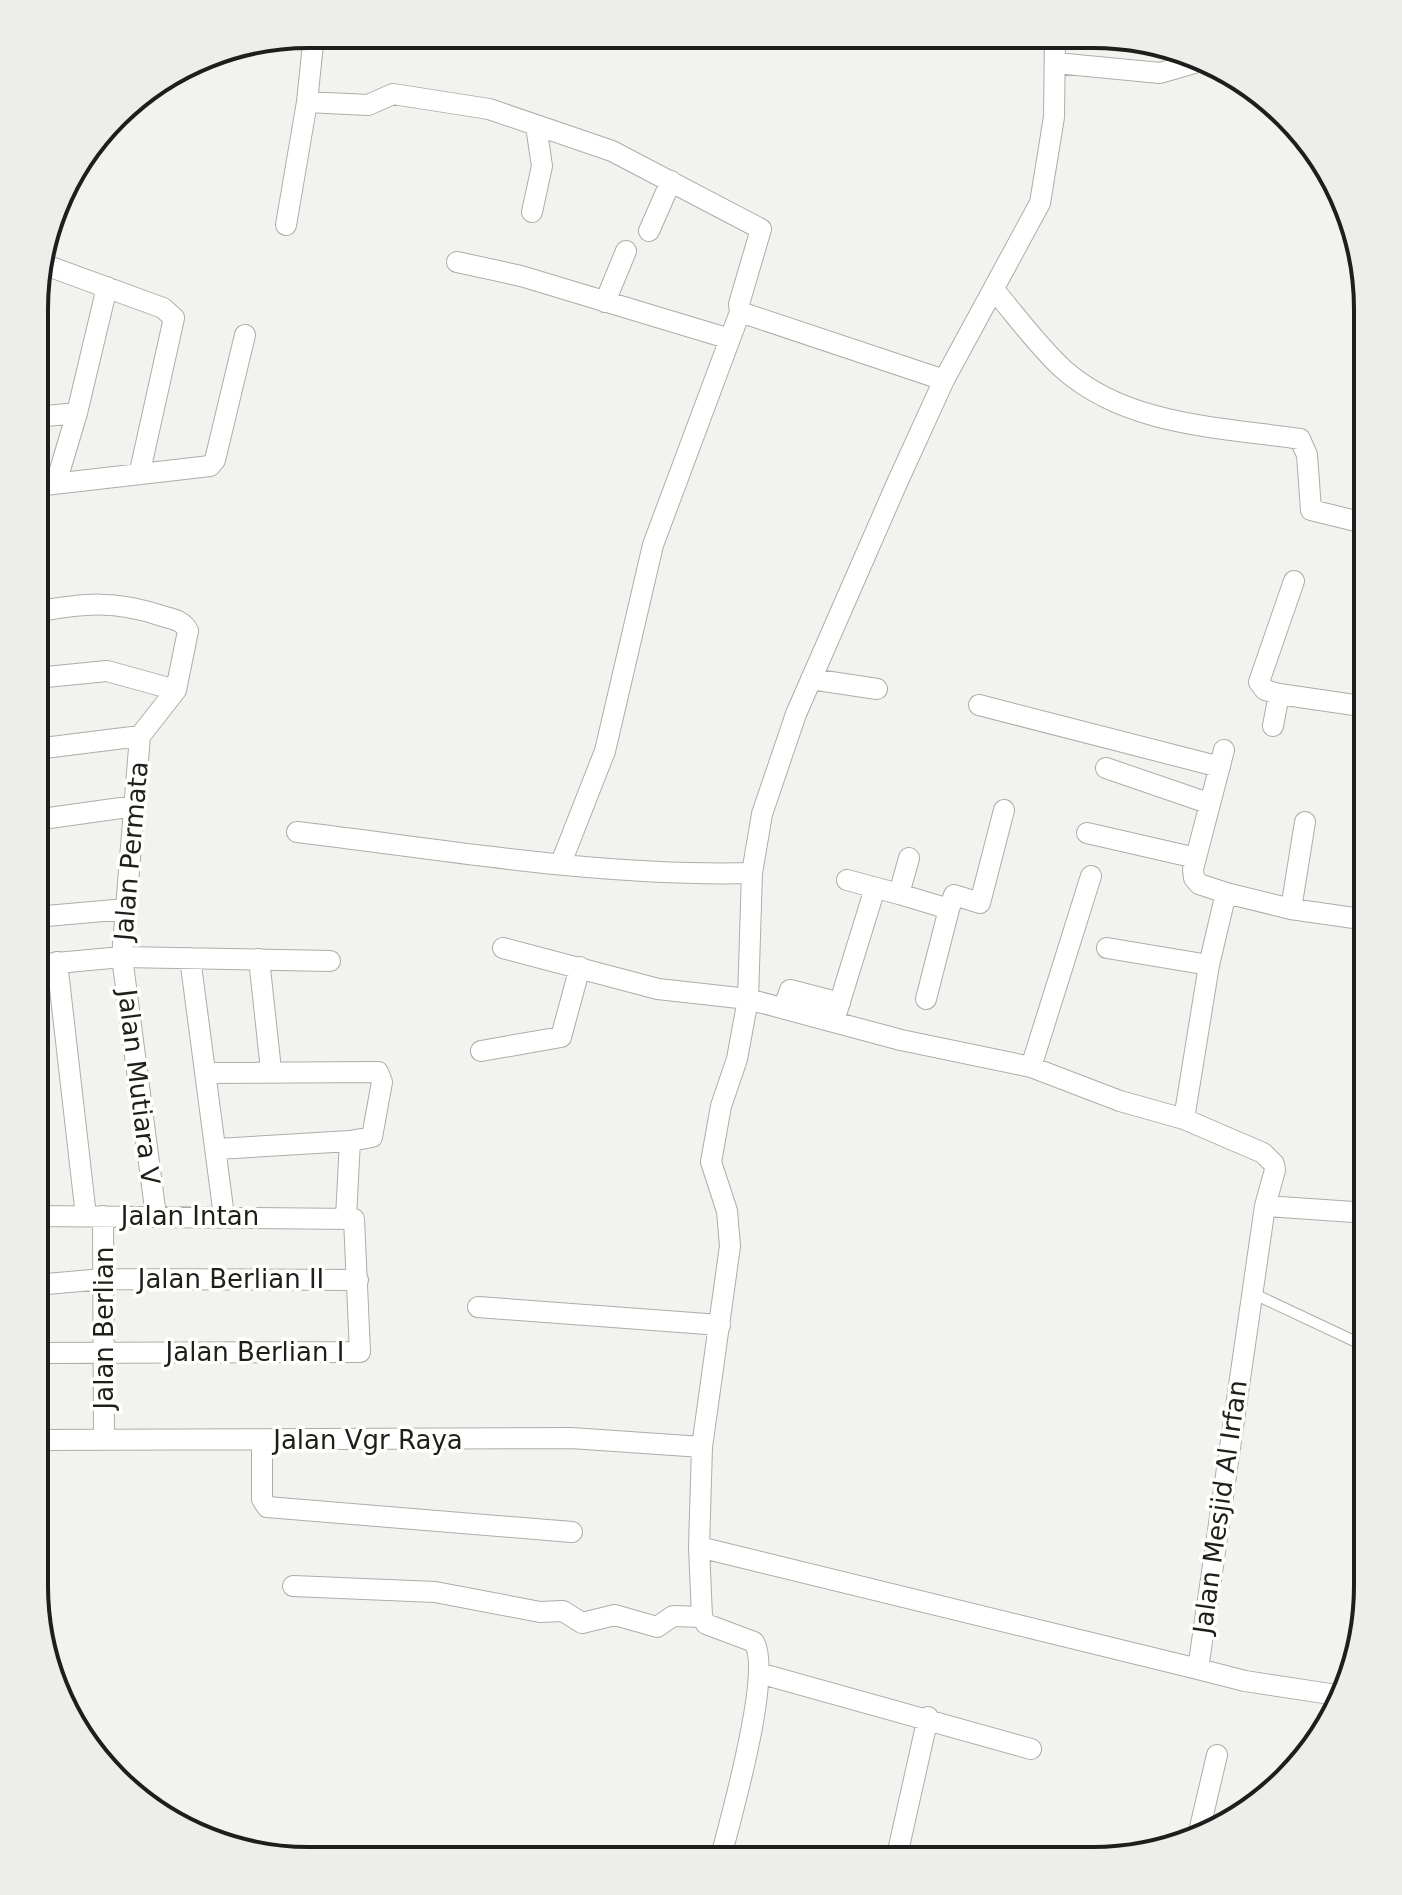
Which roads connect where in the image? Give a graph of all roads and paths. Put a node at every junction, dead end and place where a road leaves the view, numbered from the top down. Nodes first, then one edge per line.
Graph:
1 (1055, 48) edge
2 (312, 49) edge
3 (1056, 63) junction
4 (1186, 66) edge
5 (307, 102) junction
6 (536, 126) junction
7 (671, 181) junction
8 (532, 212) dead end
9 (286, 225) dead end
10 (649, 231) dead end
11 (626, 251) dead end
12 (457, 262) dead end
13 (51, 268) edge
14 (107, 287) junction
15 (995, 291) junction
16 (605, 302) junction
17 (740, 312) junction
18 (245, 335) dead end
19 (730, 339) junction
20 (944, 380) junction
21 (77, 413) junction
22 (48, 416) edge
23 (140, 471) junction
24 (48, 479) edge
25 (48, 484) edge
26 (1354, 521) edge
27 (1294, 581) dead end
28 (48, 610) edge
29 (48, 677) edge
30 (811, 679) junction
31 (877, 689) dead end
32 (176, 690) junction
33 (1279, 694) junction
34 (979, 705) dead end
35 (1354, 705) edge
36 (1273, 726) dead end
37 (140, 736) junction
38 (48, 748) edge
39 (1106, 768) dead end
40 (1208, 803) junction
41 (135, 806) junction
42 (1004, 810) dead end
43 (48, 818) edge
44 (1305, 822) dead end
45 (297, 832) dead end
46 (1087, 833) dead end
47 (909, 858) dead end
48 (1196, 858) junction
49 (561, 863) junction
50 (752, 873) junction
51 (1091, 876) dead end
52 (847, 880) dead end
53 (875, 888) junction
54 (1226, 893) junction
55 (899, 894) junction
56 (126, 909) junction
57 (949, 909) junction
58 (1291, 909) junction
59 (48, 916) edge
60 (1354, 918) edge
61 (503, 948) dead end
62 (1107, 948) dead end
63 (122, 957) junction
64 (190, 958) junction
65 (259, 959) junction
66 (330, 961) dead end
67 (57, 962) junction
68 (48, 963) edge
69 (1209, 965) junction
70 (580, 967) junction
71 (748, 999) junction
72 (926, 999) dead end
73 (837, 1012) junction
74 (481, 1051) dead end
75 (1031, 1067) junction
76 (271, 1070) junction
77 (206, 1073) junction
78 (1184, 1119) junction
79 (350, 1141) junction
80 (217, 1149) junction
81 (1265, 1206) junction
82 (1353, 1212) edge
83 (48, 1216) edge
84 (94, 1216) junction
85 (156, 1216) junction
86 (224, 1216) junction
87 (346, 1217) junction
88 (103, 1279) junction
89 (358, 1280) junction
90 (48, 1284) edge
91 (1250, 1292) junction
92 (478, 1307) dead end
93 (720, 1325) junction
94 (1353, 1341) edge
95 (48, 1353) edge
96 (103, 1353) junction
97 (48, 1440) edge
98 (104, 1440) junction
99 (262, 1440) junction
100 (702, 1447) junction
101 (572, 1532) dead end
102 (699, 1547) junction
103 (293, 1586) dead end
104 (702, 1617) junction
105 (1198, 1669) junction
106 (759, 1673) junction
107 (1330, 1694) edge
108 (928, 1717) junction
109 (1031, 1749) dead end
110 (1217, 1755) dead end
111 (1201, 1823) edge
112 (723, 1847) edge
113 (899, 1847) edge

1 - 3 street
2 - 5 street
3 - 4 street
3 - 15 street
5 - 6 street
5 - 9 street
6 - 7 street
6 - 8 street
7 - 10 street
7 - 17 street
11 - 16 street
12 - 16 street
13 - 14 street
14 - 21 street
14 - 23 street
15 - 20 street
15 - 26 street
16 - 19 street
17 - 19 street
17 - 20 street
18 - 23 street
19 - 49 street
20 - 30 street
21 - 22 street
21 - 24 street
23 - 25 street
27 - 33 street
28 - 32 street, Jalan Permata
29 - 32 street
30 - 31 street
30 - 50 street
32 - 37 street, Jalan Permata
33 - 35 street
33 - 36 street
34 - 40 street
37 - 38 street
37 - 41 street, Jalan Permata
39 - 40 street
40 - 48 street
41 - 43 street
41 - 56 street, Jalan Permata
42 - 57 street
44 - 58 street
45 - 49 street
46 - 48 street
47 - 55 street
48 - 54 street
49 - 50 street
50 - 71 street
51 - 75 street
52 - 53 street
53 - 55 street
53 - 73 street
54 - 58 street
54 - 69 street
55 - 57 street
56 - 59 street
56 - 63 street, Jalan Permata
57 - 72 street
58 - 60 street
61 - 70 street, Jalan Mesjid Al Irfan
62 - 69 street
63 - 64 street
63 - 67 street
63 - 85 street, Jalan Mutiara V
64 - 65 street
64 - 77 street
65 - 66 street
65 - 76 street
67 - 68 street
67 - 84 street, Jalan Berlian
69 - 78 street
70 - 71 street, Jalan Mesjid Al Irfan
70 - 74 street
71 - 73 street, Jalan Mesjid Al Irfan
71 - 93 street
73 - 75 street, Jalan Mesjid Al Irfan
75 - 78 street, Jalan Mesjid Al Irfan
76 - 77 street
76 - 79 street
77 - 80 street
78 - 81 street, Jalan Mesjid Al Irfan
79 - 80 street
79 - 87 street
80 - 86 street
81 - 82 street
81 - 91 street, Jalan Mesjid Al Irfan
83 - 84 street, Jalan Intan
84 - 85 street, Jalan Intan
84 - 88 street, Jalan Berlian
85 - 86 street, Jalan Intan
86 - 87 street, Jalan Intan
87 - 89 street, Jalan Berlian I
88 - 89 street, Jalan Berlian II
88 - 90 street, Jalan Berlian II
88 - 96 street, Jalan Berlian
89 - 96 street, Jalan Berlian I
91 - 94 lane
91 - 105 street, Jalan Mesjid Al Irfan
92 - 93 street
93 - 100 street
95 - 96 street
96 - 98 street, Jalan Berlian
97 - 98 street, Jalan Vgr Raya
98 - 99 street, Jalan Vgr Raya
99 - 100 street, Jalan Vgr Raya
99 - 101 street
100 - 102 street
102 - 104 street
102 - 105 street
103 - 104 street
104 - 106 street
105 - 107 street, Jalan Mesjid Al Irfan
106 - 108 street
106 - 112 street
108 - 109 street
108 - 113 street
110 - 111 street

